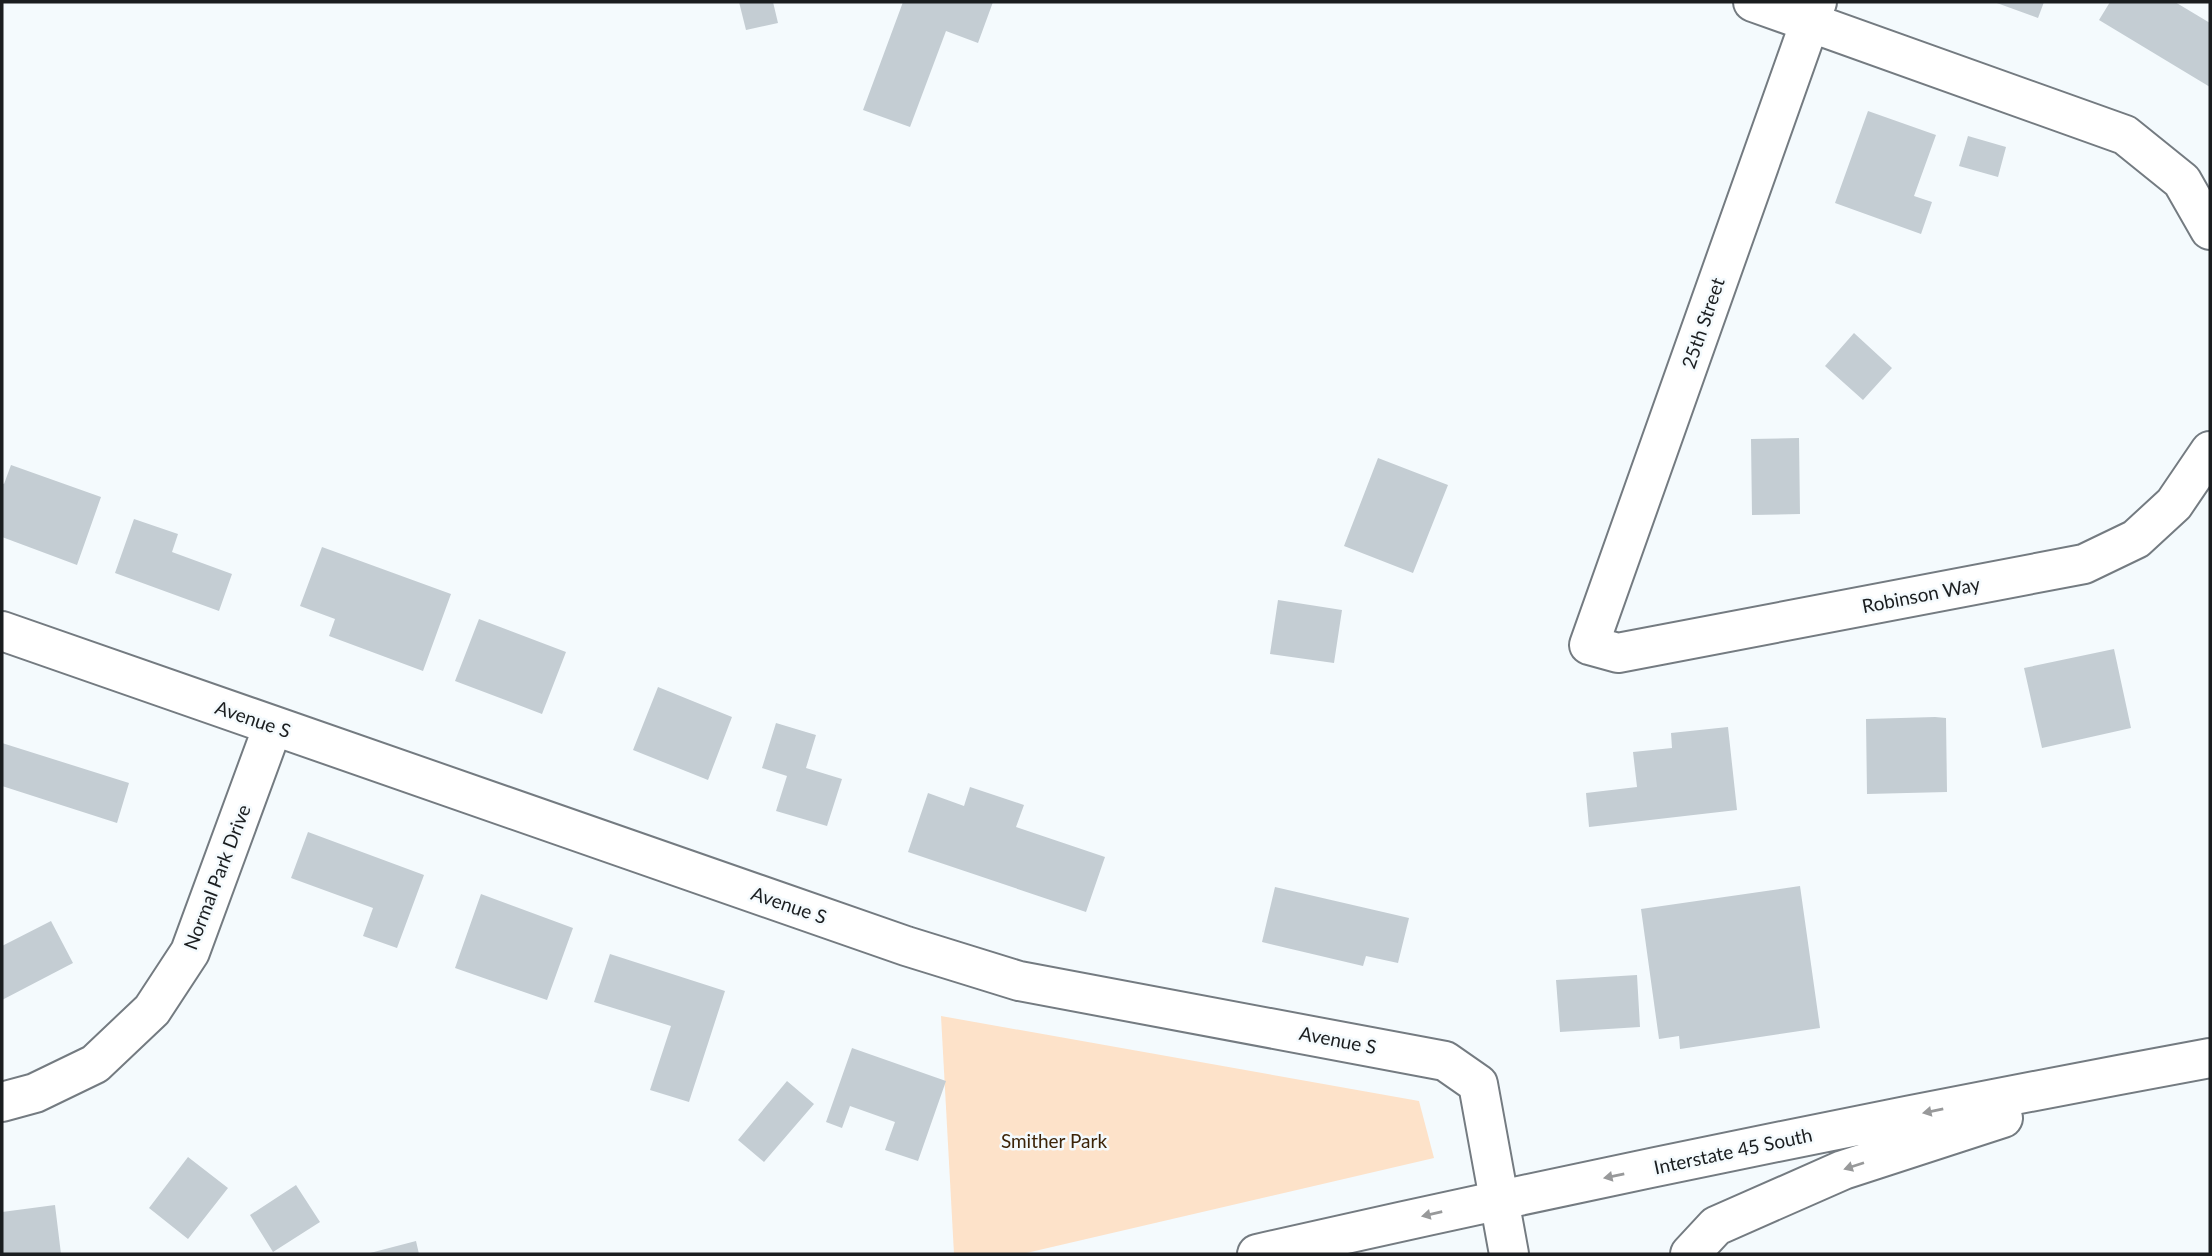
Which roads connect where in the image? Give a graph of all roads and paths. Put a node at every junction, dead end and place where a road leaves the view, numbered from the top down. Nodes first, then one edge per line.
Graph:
1 (1753, 2) edge
2 (1813, 12) edge
3 (2210, 230) edge
4 (2210, 452) edge
5 (2, 631) edge
6 (1589, 645) joint
7 (273, 726) junction
8 (2210, 1058) edge
9 (2152, 1069) junction
10 (2, 1102) edge
11 (1499, 1199) junction
12 (1257, 1254) edge
13 (1509, 1254) edge
14 (1690, 1254) edge

1 - 2 street
2 - 3 street
2 - 6 street, 25th Street
4 - 6 street, Robinson Way
5 - 7 street, Avenue S
7 - 10 street, Normal Park Drive
7 - 11 street, Avenue S
8 - 9 street, Interstate 45 South
9 -> 11 street, Interstate 45 South
9 -> 14 street
11 -> 12 street, Interstate 45 South
11 - 13 street, Avenue S

